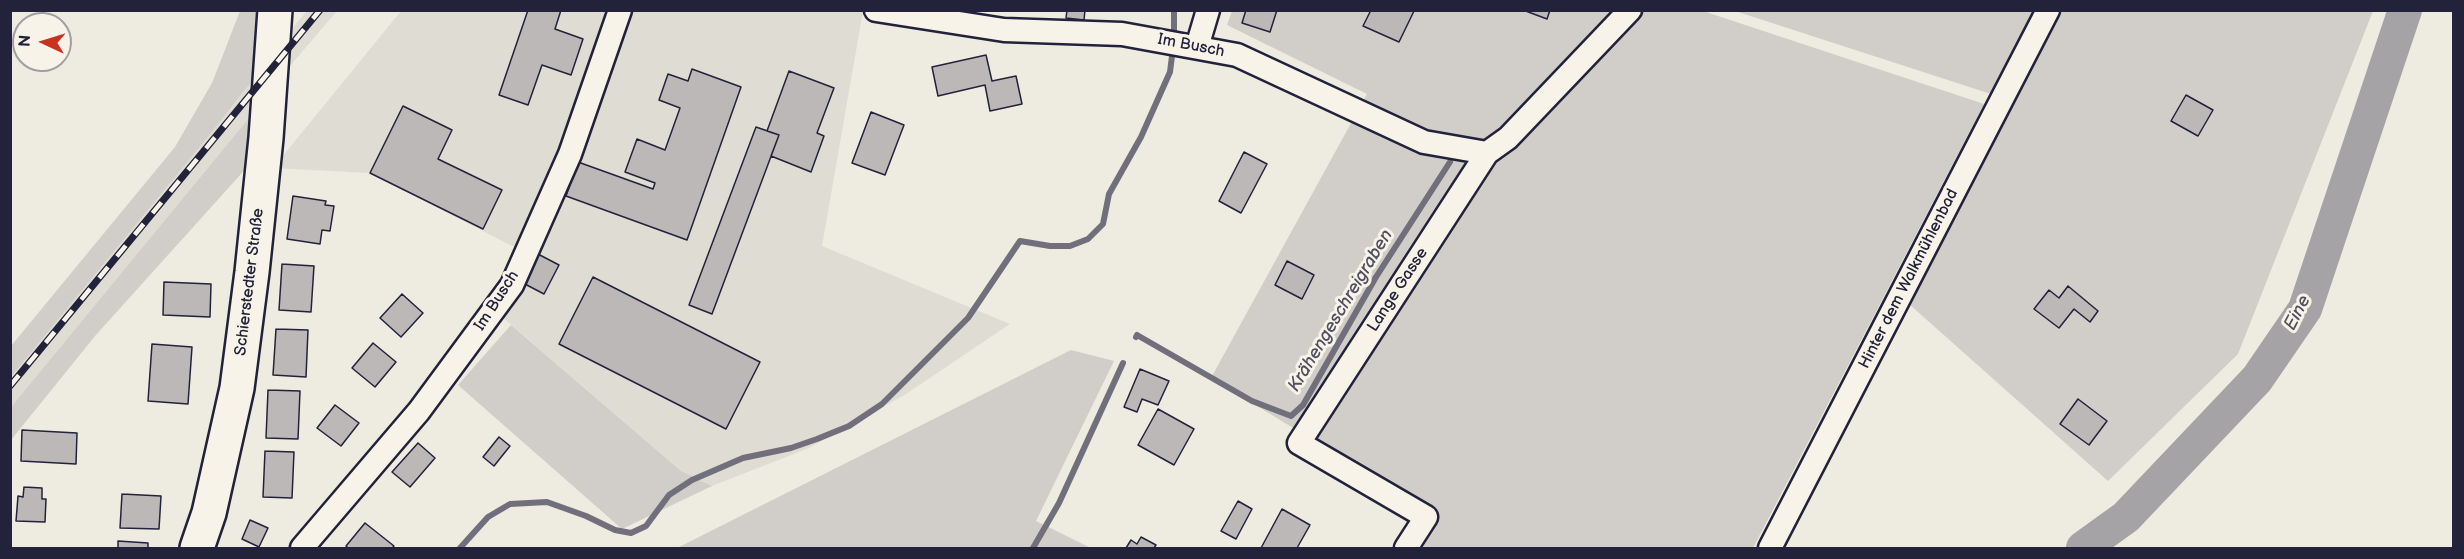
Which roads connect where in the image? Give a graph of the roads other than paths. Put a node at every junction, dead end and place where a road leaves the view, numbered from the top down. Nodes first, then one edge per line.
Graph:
1 (275, 10) edge
2 (620, 10) edge
3 (876, 10) edge
4 (1208, 10) edge
5 (1630, 10) edge
6 (2048, 10) edge
7 (1005, 20) edge
8 (1184, 44) junction
9 (1487, 153) junction
10 (197, 549) edge
11 (302, 549) edge
12 (1406, 549) edge
13 (1770, 549) edge

1 - 10 street, Schierstedter Straße
2 - 11 street, Im Busch
3 - 7 street, Im Busch
4 - 8 street
5 - 9 street, Lange Gasse
6 - 13 street, Hinter dem Walkmühlenbad
7 - 8 street, Im Busch
8 - 9 street, Im Busch
9 - 12 street, Lange Gasse

